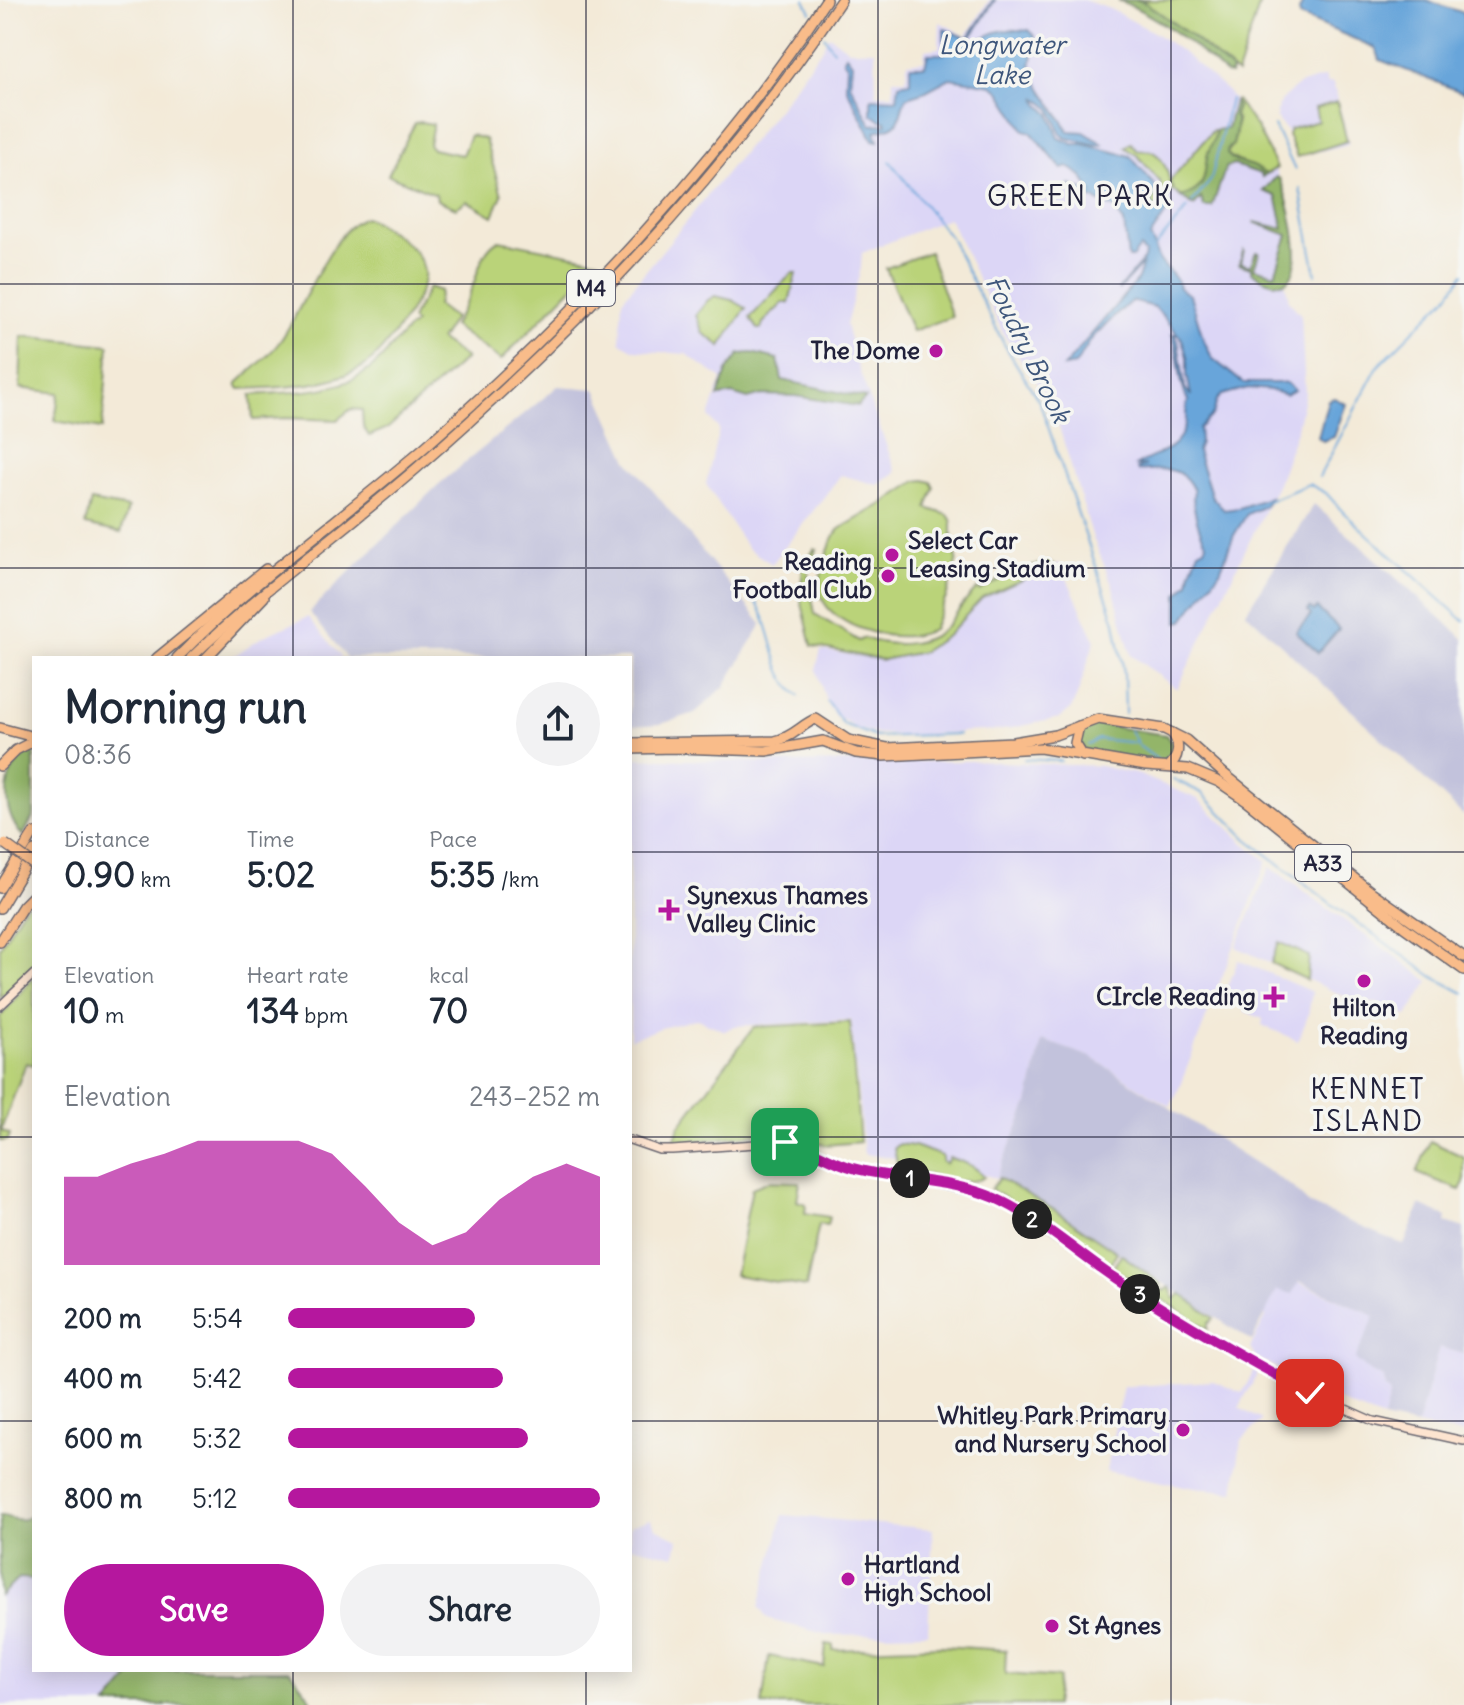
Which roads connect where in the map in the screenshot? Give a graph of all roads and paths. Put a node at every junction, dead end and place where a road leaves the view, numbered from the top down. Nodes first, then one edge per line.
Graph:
1 (826, 0) edge
2 (841, 0) edge
3 (315, 536) junction
4 (282, 577) junction
5 (159, 656) edge
6 (179, 656) edge
7 (193, 656) edge
8 (208, 656) edge
9 (1079, 726) junction
10 (0, 728) edge
11 (803, 728) junction
12 (827, 728) junction
13 (1172, 733) junction
14 (32, 738) edge
15 (32, 740) edge
16 (823, 741) junction
17 (632, 743) edge
18 (810, 743) junction
19 (632, 749) edge
20 (1083, 756) junction
21 (0, 766) edge
22 (1168, 767) junction
23 (32, 836) edge
24 (2, 841) edge
25 (32, 854) edge
26 (32, 864) edge
27 (0, 888) edge
28 (32, 897) edge
29 (0, 908) edge
30 (0, 942) edge
31 (1464, 957) edge
32 (1464, 970) edge
33 (32, 974) edge
34 (0, 1006) edge
35 (632, 1141) edge
36 (1464, 1441) edge

1 - 3 highway, M4
2 - 4 highway, M4
3 - 5 highway, M4
3 - 6 highway, M4
4 - 7 highway, M4
4 - 8 highway, M4
9 - 12 highway, A33
9 - 13 highway, A33
9 - 20 highway
10 - 14 highway
11 - 12 highway
11 - 17 highway
11 - 18 highway
12 - 16 highway
13 - 22 highway
13 - 31 highway, A33
15 - 21 highway
16 - 18 highway
16 - 20 highway, A33
18 - 19 highway
20 - 22 highway, A33
22 - 32 highway, A33
23 - 27 highway
24 - 26 highway, bridge
25 - 29 highway
28 - 30 highway
33 - 34 main road
35 - 36 main road

